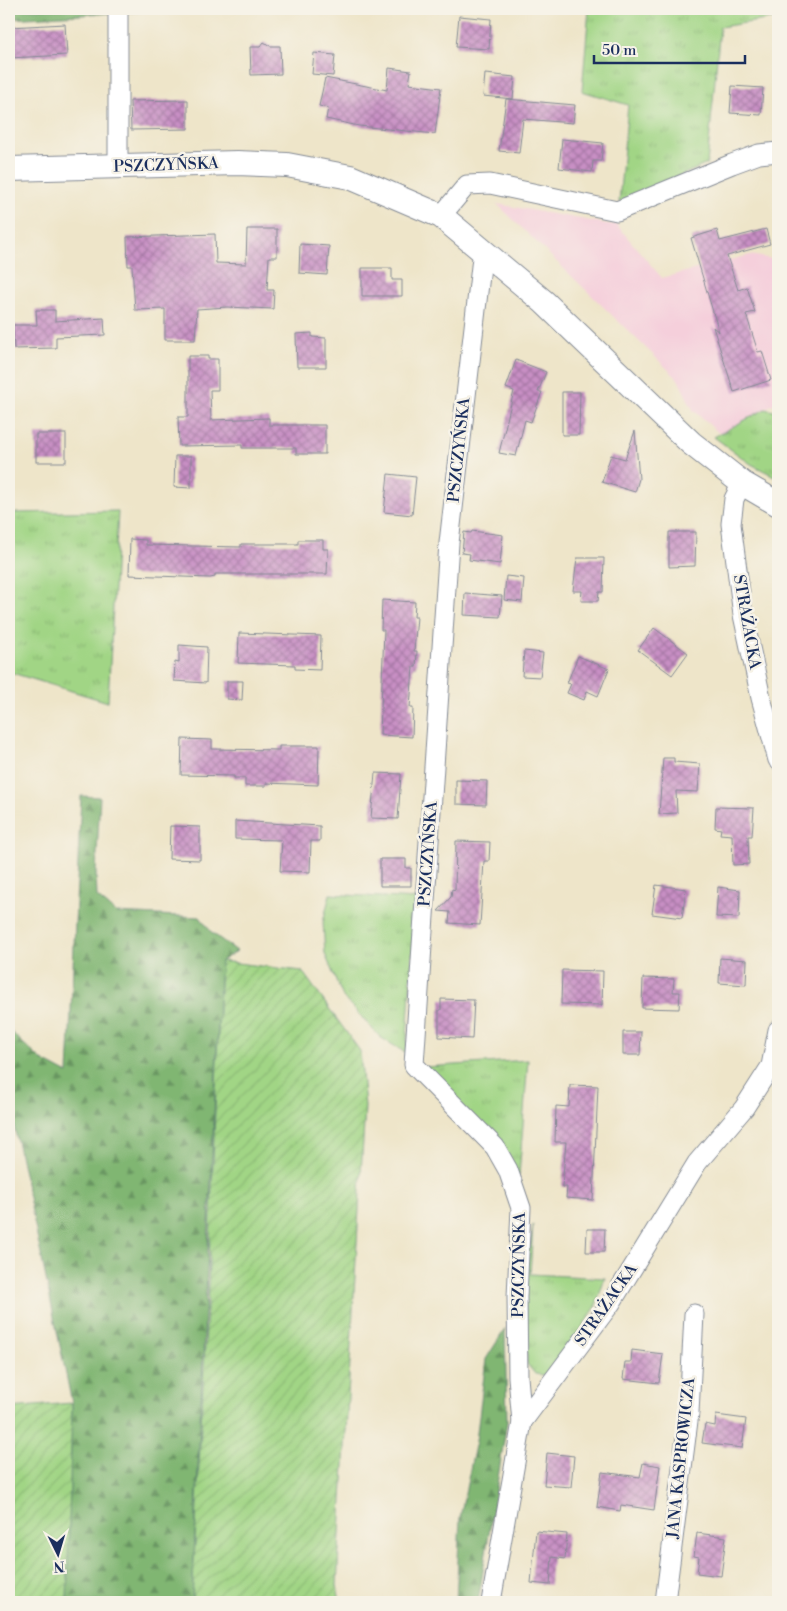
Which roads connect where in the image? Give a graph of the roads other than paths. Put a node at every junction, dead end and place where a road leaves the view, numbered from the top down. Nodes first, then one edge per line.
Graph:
1 (118, 9) edge
2 (778, 152) edge
3 (118, 166) junction
4 (9, 169) edge
5 (441, 216) junction
6 (483, 249) junction
7 (738, 491) junction
8 (778, 504) edge
9 (778, 760) edge
10 (778, 1030) edge
11 (694, 1314) dead end
12 (522, 1422) junction
13 (491, 1602) edge
14 (665, 1602) edge

1 - 3 street
2 - 5 street
3 - 4 street, PSZCZYŃSKA
3 - 5 street, PSZCZYŃSKA
5 - 6 street, PSZCZYŃSKA
6 - 7 street, PSZCZYŃSKA
6 - 12 street, PSZCZYŃSKA
7 - 8 street, PSZCZYŃSKA
7 - 9 street, STRAŻACKA
10 - 12 street, STRAŻACKA
11 - 14 street, JANA KASPROWICZA
12 - 13 street, STRAŻACKA

